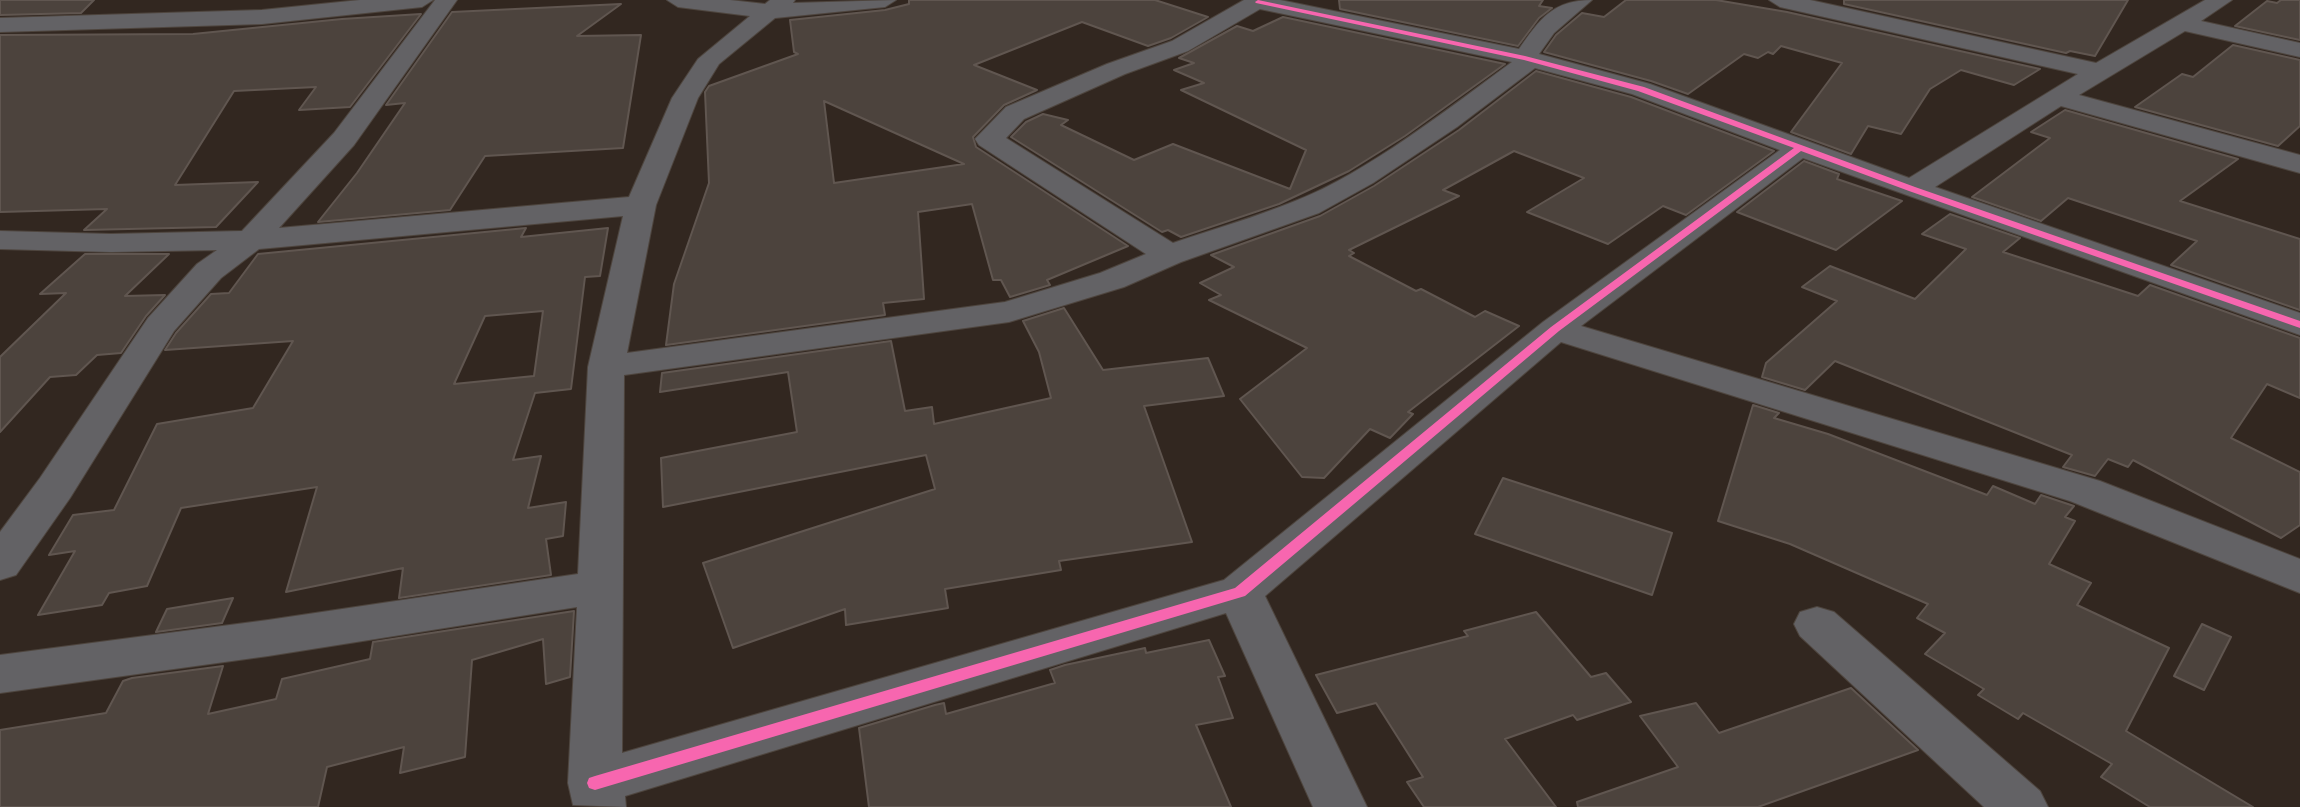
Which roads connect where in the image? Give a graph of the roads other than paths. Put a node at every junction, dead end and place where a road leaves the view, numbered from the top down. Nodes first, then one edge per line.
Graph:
1 (422, 0) edge
2 (446, 0) edge
3 (678, 0) edge
4 (885, 0) edge
5 (1581, 0) edge
6 (1780, 0) edge
7 (2221, 0) edge
8 (1259, 1) edge
9 (778, 6) edge
10 (1849, 6) edge
11 (2181, 23) junction
12 (0, 25) edge
13 (2300, 50) edge
14 (1528, 59) junction
15 (2098, 71) junction
16 (2056, 97) junction
17 (1801, 147) junction
18 (2300, 164) edge
19 (1912, 189) junction
20 (641, 205) junction
21 (0, 240) edge
22 (251, 240) junction
23 (1170, 255) junction
24 (2300, 325) edge
25 (1555, 329) junction
26 (606, 367) junction
27 (0, 564) edge
28 (2300, 577) edge
29 (601, 587) junction
30 (1240, 592) junction
31 (1817, 624) dead end
32 (0, 674) edge
33 (598, 795) edge
34 (1340, 807) edge
35 (2021, 807) edge

1 - 12 street
2 - 22 street
3 - 9 street
4 - 9 street
5 - 14 street
6 - 10 street
7 - 11 street
8 - 14 street
8 - 23 street
9 - 20 street
10 - 15 street
11 - 13 street
11 - 15 street
14 - 17 street
14 - 23 street
15 - 16 street
16 - 18 street
16 - 19 street
17 - 19 street
17 - 25 street
19 - 24 street
20 - 22 street
20 - 26 street
21 - 22 street
22 - 27 street
23 - 26 street
25 - 28 street
25 - 30 street
26 - 29 street
29 - 32 street
29 - 33 street
30 - 33 street
30 - 34 street
31 - 35 street

